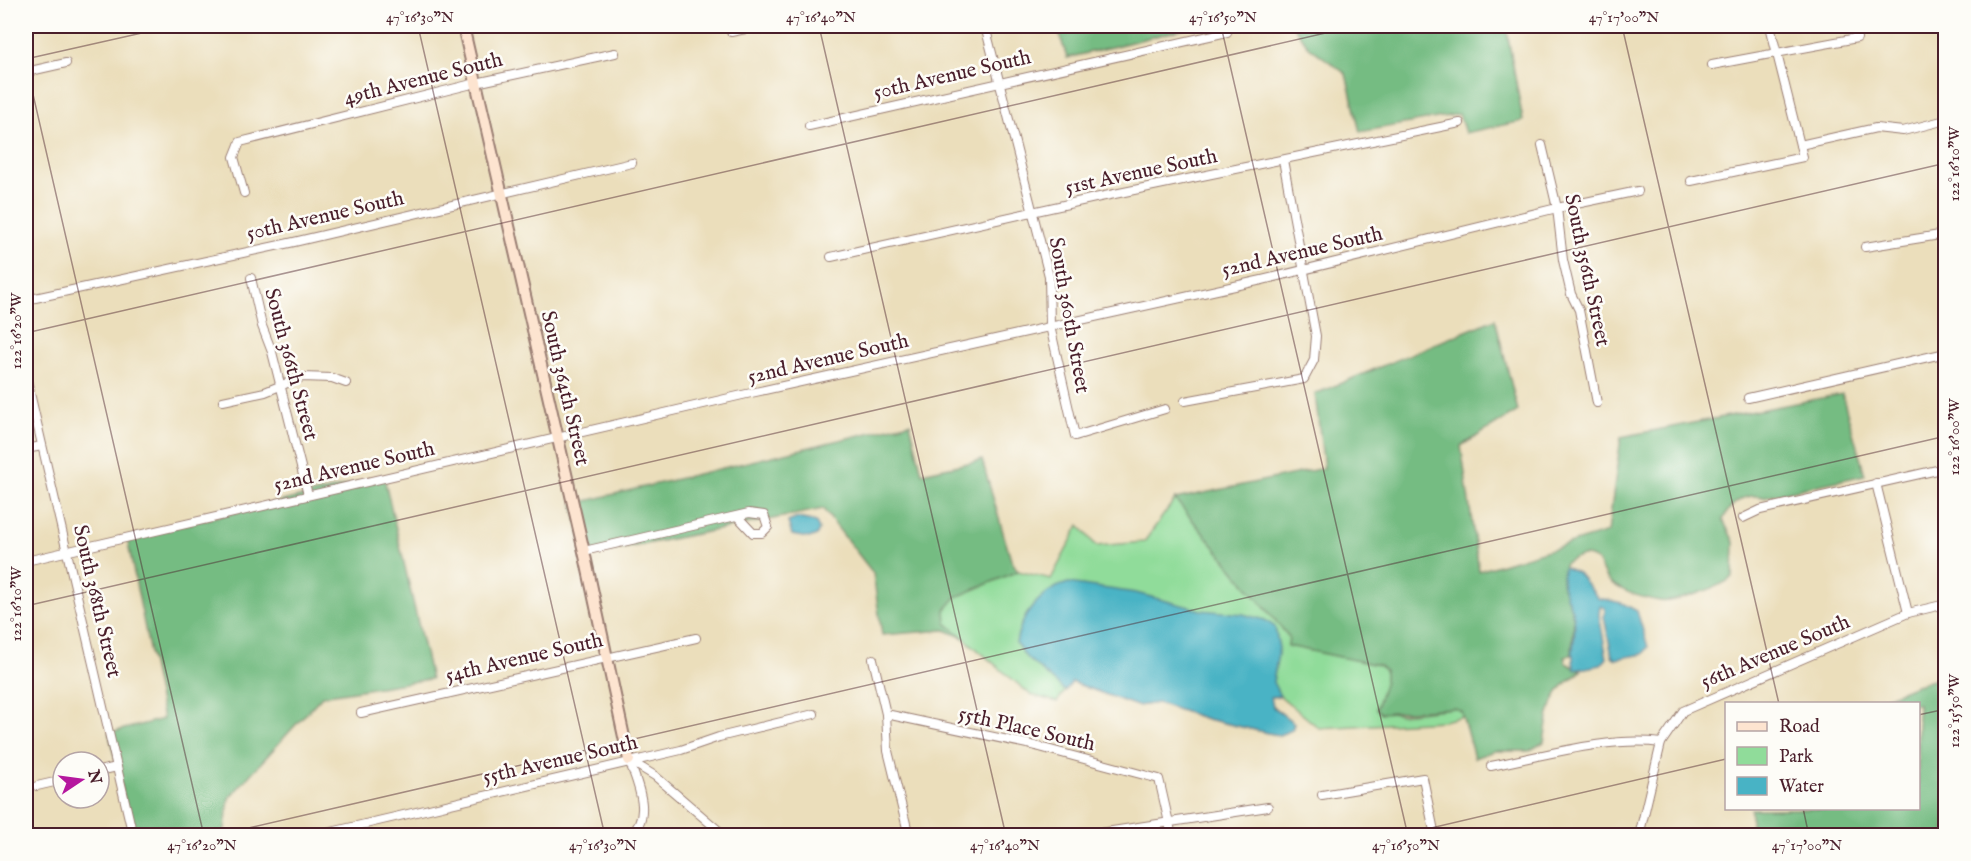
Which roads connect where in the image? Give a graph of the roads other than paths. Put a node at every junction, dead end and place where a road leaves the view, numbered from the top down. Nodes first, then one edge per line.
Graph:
1 (207, 26) edge
2 (463, 26) edge
3 (760, 26) edge
4 (986, 26) edge
5 (1770, 26) edge
6 (730, 29) edge
7 (185, 30) dead end
8 (1227, 32) dead end
9 (1857, 38) dead end
10 (1775, 52) junction
11 (615, 53) dead end
12 (66, 63) dead end
13 (1712, 65) dead end
14 (26, 72) edge
15 (999, 82) junction
16 (476, 83) junction
17 (1946, 120) edge
18 (1460, 123) dead end
19 (809, 126) dead end
20 (1542, 145) dead end
21 (1800, 145) junction
22 (1282, 160) junction
23 (632, 163) dead end
24 (1691, 181) dead end
25 (500, 192) junction
26 (1638, 192) dead end
27 (244, 193) dead end
28 (1557, 208) junction
29 (1032, 213) junction
30 (1946, 234) edge
31 (1865, 247) dead end
32 (831, 256) dead end
33 (1305, 270) junction
34 (251, 278) dead end
35 (26, 300) edge
36 (1050, 326) junction
37 (1946, 354) edge
38 (26, 376) edge
39 (346, 383) dead end
40 (281, 387) junction
41 (1748, 398) dead end
42 (1185, 400) dead end
43 (223, 401) dead end
44 (1598, 404) dead end
45 (1165, 409) dead end
46 (557, 438) junction
47 (42, 446) junction
48 (26, 449) edge
49 (1946, 468) edge
50 (1876, 483) junction
51 (308, 495) junction
52 (737, 516) dead end
53 (1743, 518) dead end
54 (584, 551) junction
55 (68, 552) junction
56 (26, 561) edge
57 (1946, 604) edge
58 (1908, 614) junction
59 (696, 638) dead end
60 (606, 656) junction
61 (873, 659) dead end
62 (361, 713) dead end
63 (814, 714) dead end
64 (886, 714) junction
65 (1661, 742) junction
66 (629, 760) junction
67 (1491, 766) dead end
68 (117, 767) junction
69 (111, 768) edge
70 (51, 783) edge
71 (37, 786) dead end
72 (1322, 795) dead end
73 (1268, 807) dead end
74 (1169, 822) junction
75 (133, 836) edge
76 (314, 836) edge
77 (629, 836) edge
78 (724, 836) edge
79 (909, 836) edge
80 (1080, 836) edge
81 (1172, 836) edge
82 (1435, 836) edge
83 (1639, 836) edge

1 - 7 street
2 - 16 street, South 364th Street
3 - 6 street
4 - 15 street, South 360th Street
5 - 10 street
8 - 15 street, 50th Avenue South
9 - 10 street
10 - 13 street
10 - 21 street
11 - 16 street, 49th Avenue South
12 - 14 street
15 - 19 street, 50th Avenue South
15 - 29 street, South 360th Street
16 - 25 street, South 364th Street
16 - 27 street, 49th Avenue South
17 - 21 street
18 - 22 street, 51st Avenue South
20 - 28 street, South 356th Street
21 - 24 street
22 - 29 street, 51st Avenue South
22 - 33 street
23 - 25 street, 50th Avenue South
25 - 35 street, 50th Avenue South
25 - 46 street, South 364th Street
26 - 28 street, 52nd Avenue South
28 - 33 street, 52nd Avenue South
28 - 44 street, South 356th Street
29 - 32 street, 51st Avenue South
29 - 36 street, South 360th Street
30 - 31 street
33 - 36 street, 52nd Avenue South
33 - 42 street
34 - 40 street, South 366th Street
36 - 45 street, South 360th Street
36 - 46 street, 52nd Avenue South
37 - 41 street
38 - 47 street, South 368th Street
39 - 40 street
40 - 43 street
40 - 51 street, South 366th Street
46 - 51 street, 52nd Avenue South
46 - 54 street, South 364th Street
47 - 48 street
47 - 55 street, South 368th Street
49 - 50 street
50 - 53 street
50 - 58 street
51 - 55 street, 52nd Avenue South
52 - 54 street
54 - 60 street, South 364th Street
55 - 56 street, 52nd Avenue South
55 - 68 street, South 368th Street
57 - 58 street, 56th Avenue South
58 - 65 street, 56th Avenue South
59 - 60 street, 54th Avenue South
60 - 62 street, 54th Avenue South
60 - 66 street, South 364th Street
61 - 64 street
63 - 66 street, 55th Avenue South
64 - 74 street, 55th Place South
64 - 79 street
65 - 67 street
65 - 83 street
66 - 76 street, 55th Avenue South
66 - 77 street
66 - 78 street
68 - 69 street
68 - 75 street, South 368th Street
70 - 71 street
72 - 82 street
73 - 74 street
74 - 80 street
74 - 81 street

